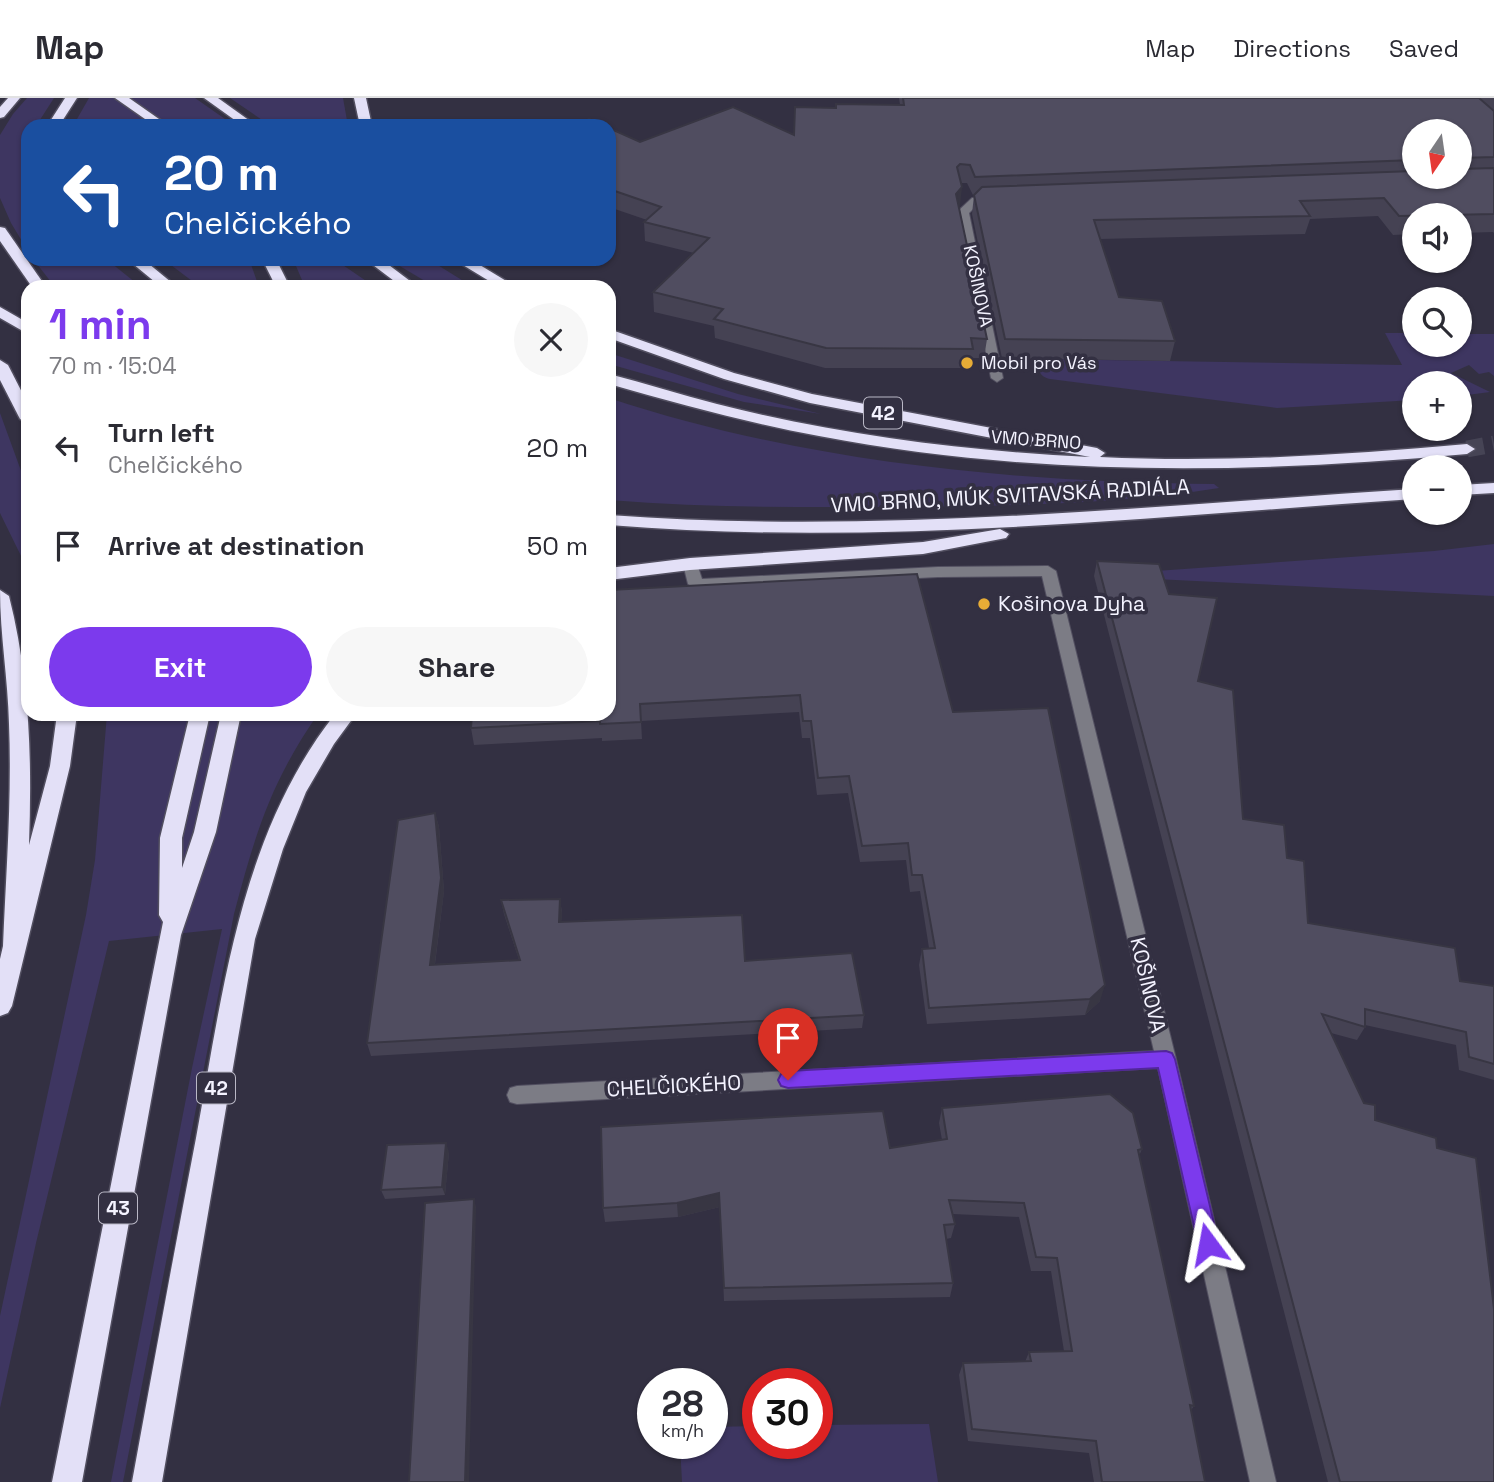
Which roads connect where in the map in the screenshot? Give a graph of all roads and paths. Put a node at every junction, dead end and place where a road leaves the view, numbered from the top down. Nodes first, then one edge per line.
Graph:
1 (14, 98) edge
2 (71, 98) edge
3 (121, 98) edge
4 (210, 98) edge
5 (360, 98) edge
6 (0, 114) edge
7 (58, 119) edge
8 (152, 119) edge
9 (241, 119) edge
10 (364, 119) edge
11 (1003, 199) edge
12 (0, 231) edge
13 (21, 261) edge
14 (143, 266) edge
15 (382, 266) edge
16 (472, 266) edge
17 (161, 280) edge
18 (401, 280) edge
19 (497, 280) edge
20 (0, 311) edge
21 (21, 325) edge
22 (616, 336) edge
23 (0, 365) edge
24 (997, 378) dead end
25 (616, 381) edge
26 (21, 406) edge
27 (1467, 449) tunnel mouth
28 (1164, 466) junction
29 (1494, 488) edge
30 (1472, 489) edge
31 (1402, 495) edge
32 (1098, 517) junction
33 (616, 520) edge
34 (690, 564) junction
35 (616, 573) edge
36 (0, 596) edge
37 (66, 721) edge
38 (198, 721) edge
39 (229, 721) edge
40 (340, 721) edge
41 (170, 935) junction
42 (15, 947) junction
43 (0, 1006) edge
44 (1166, 1059) junction
45 (517, 1095) dead end
46 (66, 1482) edge
47 (147, 1482) edge
48 (1263, 1482) edge

1 - 6 highway
2 - 7 highway
3 - 8 highway
4 - 9 highway
5 - 10 highway
11 - 24 street, KOŠINOVA
12 - 13 highway
14 - 17 highway
15 - 18 highway
16 - 19 highway
20 - 21 highway
22 - 28 highway, 42
23 - 26 highway
25 - 28 highway, VMO BRNO / 42
27 - 28 highway, VMO BRNO / 42
29 - 30 highway
31 - 32 highway, VMO BRNO, MÚK SVITAVSKÁ RADIÁLA
32 - 33 highway, VMO BRNO, MÚK SVITAVSKÁ RADIÁLA
32 - 34 highway
34 - 35 highway
34 - 44 street, KOŠINOVA
36 - 42 highway
37 - 42 highway
38 - 41 highway
39 - 41 highway
40 - 47 highway, 42
41 - 46 highway, 43
42 - 43 highway
44 - 45 street, CHELČICKÉHO
44 - 48 street, KOŠINOVA

